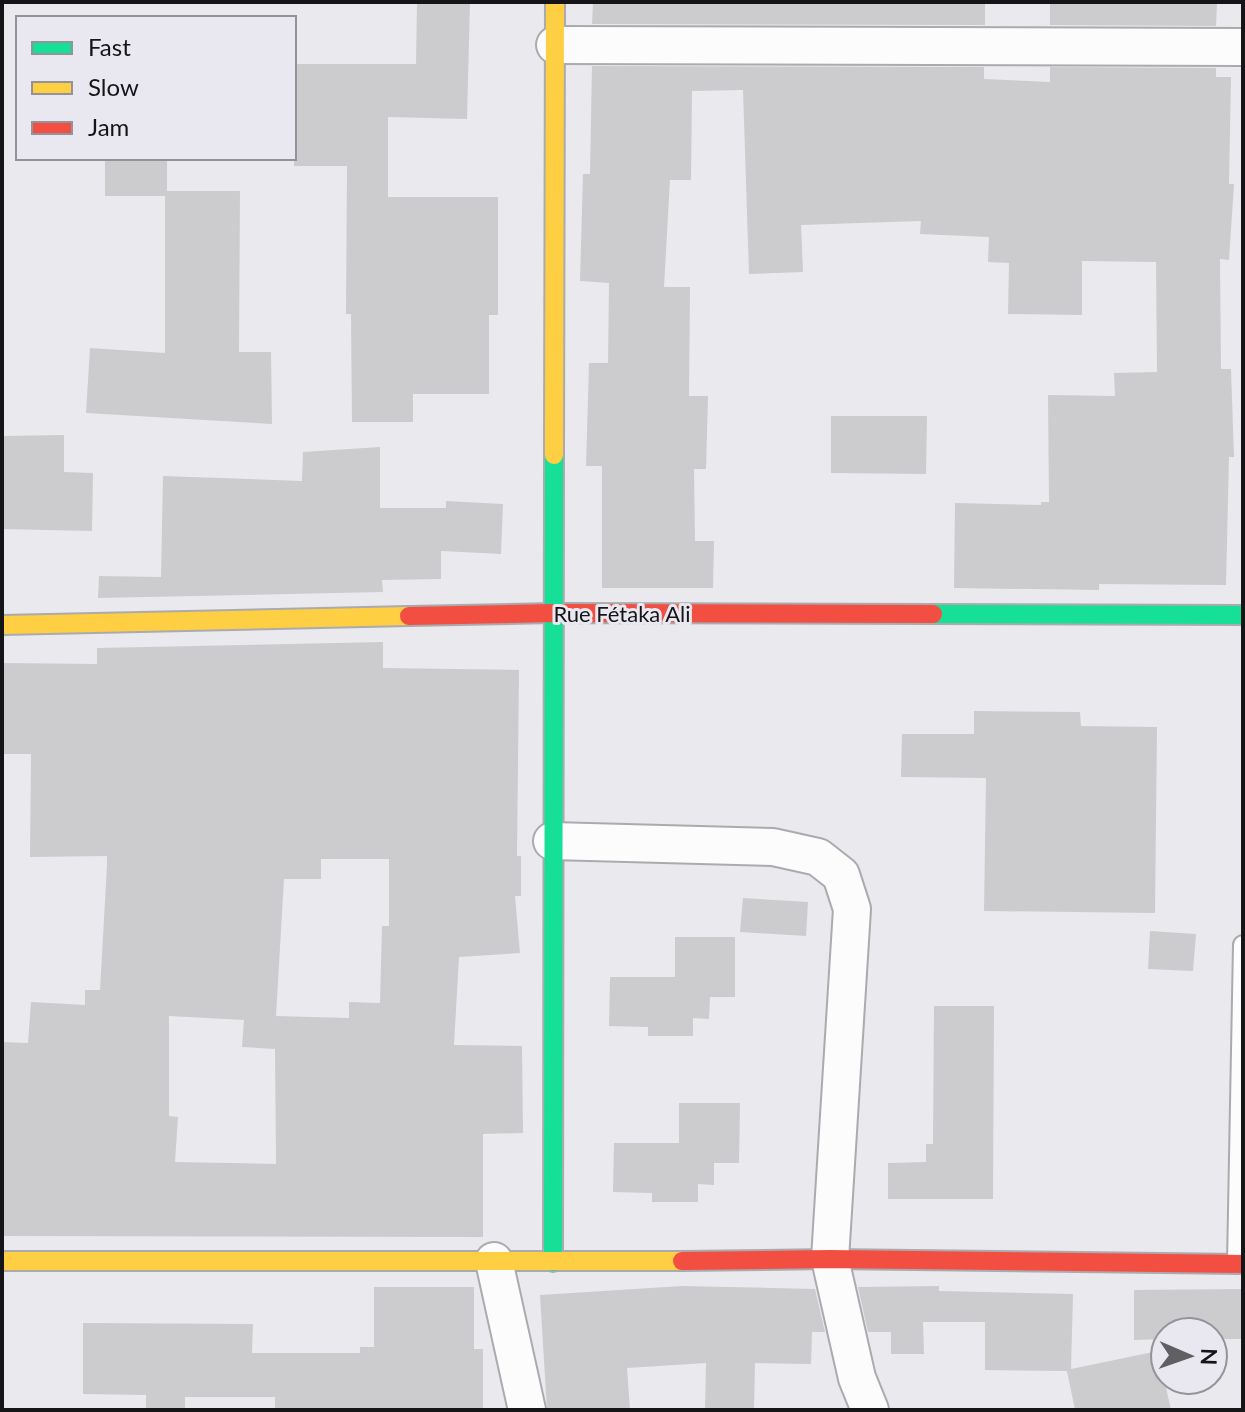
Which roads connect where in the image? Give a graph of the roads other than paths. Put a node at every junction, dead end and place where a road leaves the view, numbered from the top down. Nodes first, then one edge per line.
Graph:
1 (555, 2) edge
2 (555, 45) junction
3 (1243, 47) edge
4 (553, 613) junction
5 (1243, 615) edge
6 (2, 625) edge
7 (552, 841) junction
8 (1243, 945) edge
9 (830, 1259) junction
10 (2, 1261) edge
11 (494, 1261) junction
12 (553, 1262) junction
13 (1240, 1264) edge
14 (527, 1410) edge
15 (870, 1410) edge

1 - 2 street
2 - 3 street
2 - 4 street
4 - 5 street, Rue Fétaka Ali
4 - 6 street, Rue Fétaka Ali
4 - 7 street
7 - 9 street
7 - 12 street
8 - 13 lane
9 - 12 street
9 - 13 street
9 - 15 street
10 - 11 street
11 - 12 street
11 - 14 street

